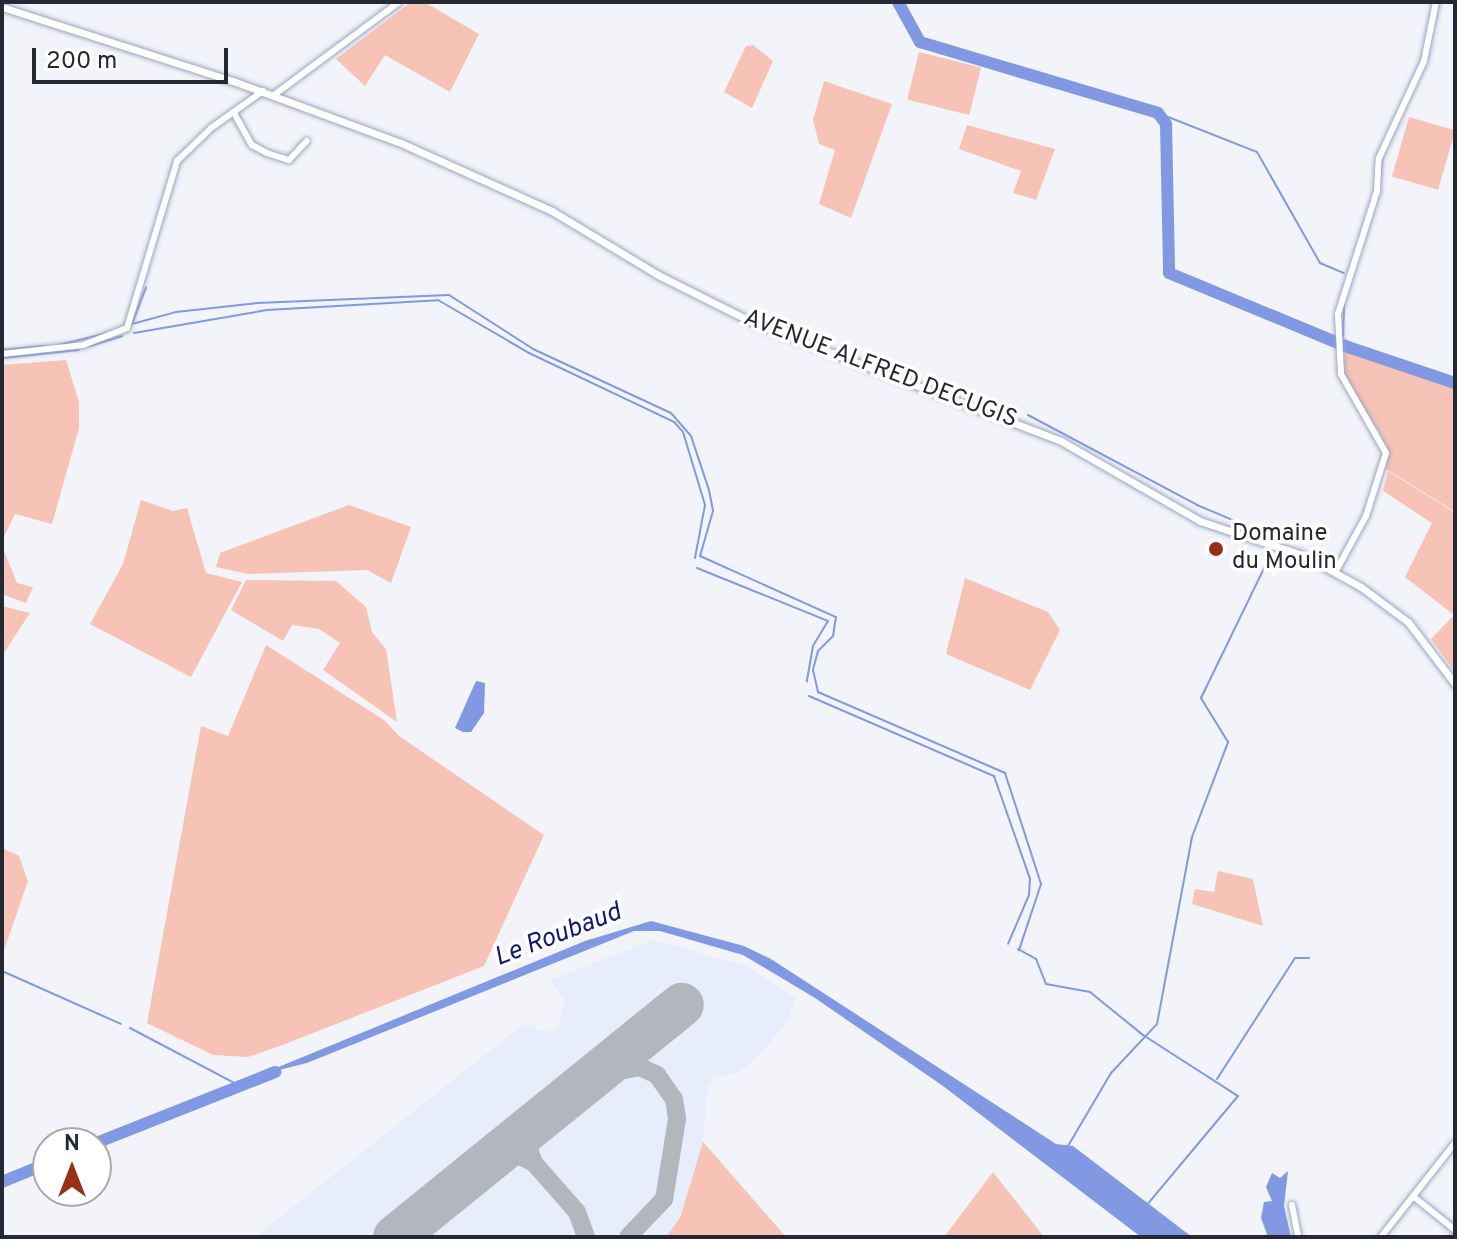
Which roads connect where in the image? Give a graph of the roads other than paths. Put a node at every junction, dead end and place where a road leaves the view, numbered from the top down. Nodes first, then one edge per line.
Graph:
1 (399, 2) edge
2 (1436, 2) edge
3 (2, 7) edge
4 (263, 91) junction
5 (274, 95) junction
6 (234, 113) junction
7 (307, 141) dead end
8 (2, 354) edge
9 (1336, 571) junction
10 (1455, 684) edge
11 (1455, 1143) edge
12 (1414, 1197) junction
13 (1292, 1205) dead end
14 (1455, 1234) edge
15 (1298, 1237) edge
16 (1381, 1237) edge

1 - 5 street
2 - 9 street
3 - 4 street, AVENUE ALFRED DECUGIS
4 - 5 street, AVENUE ALFRED DECUGIS
4 - 6 street
5 - 9 street, AVENUE ALFRED DECUGIS
6 - 7 street
6 - 8 street
9 - 10 street, AVENUE ALFRED DECUGIS
11 - 12 street
12 - 14 street
12 - 16 street
13 - 15 street

